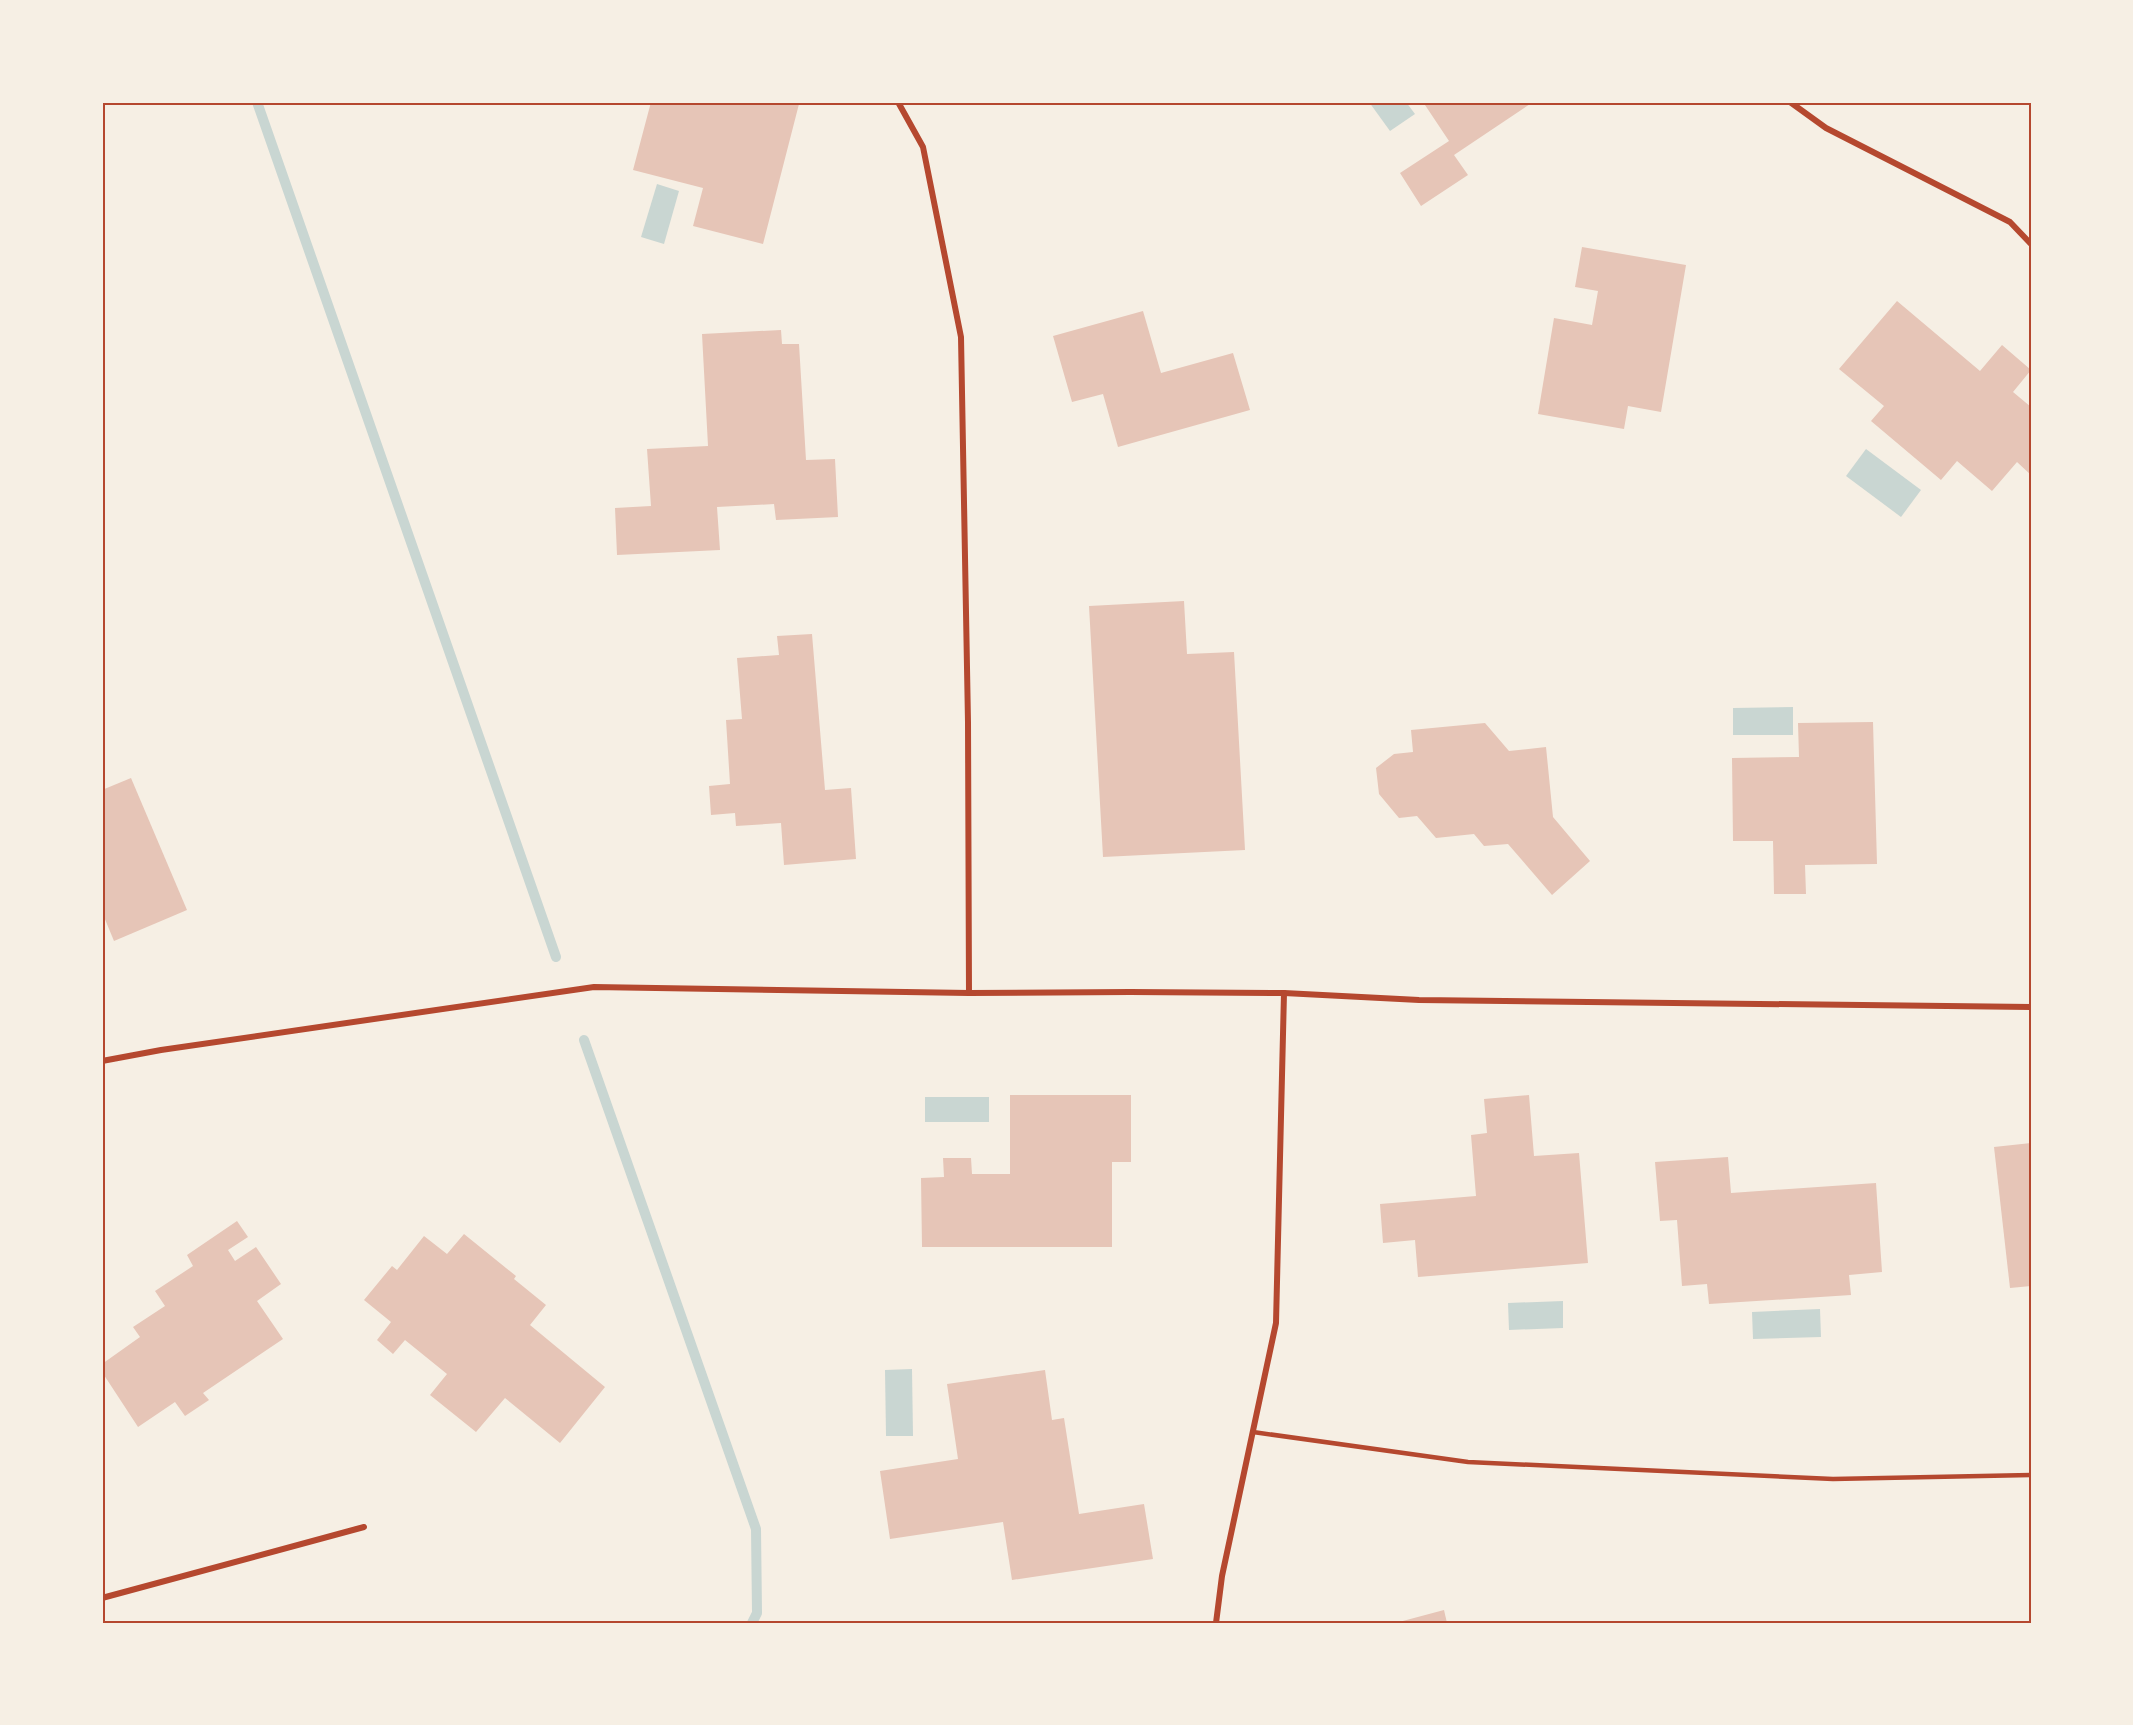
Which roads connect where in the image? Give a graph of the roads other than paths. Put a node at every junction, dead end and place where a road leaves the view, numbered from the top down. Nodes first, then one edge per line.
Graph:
1 (898, 102) edge
2 (1790, 102) edge
3 (2031, 244) edge
4 (969, 993) junction
5 (1284, 993) junction
6 (2031, 1007) edge
7 (102, 1061) edge
8 (1253, 1432) junction
9 (2031, 1475) edge
10 (364, 1527) dead end
11 (102, 1598) edge
12 (1216, 1623) edge

1 - 4 street
2 - 3 street
4 - 5 street
4 - 7 street
5 - 6 street
5 - 8 street
8 - 9 lane
8 - 12 street
10 - 11 street

